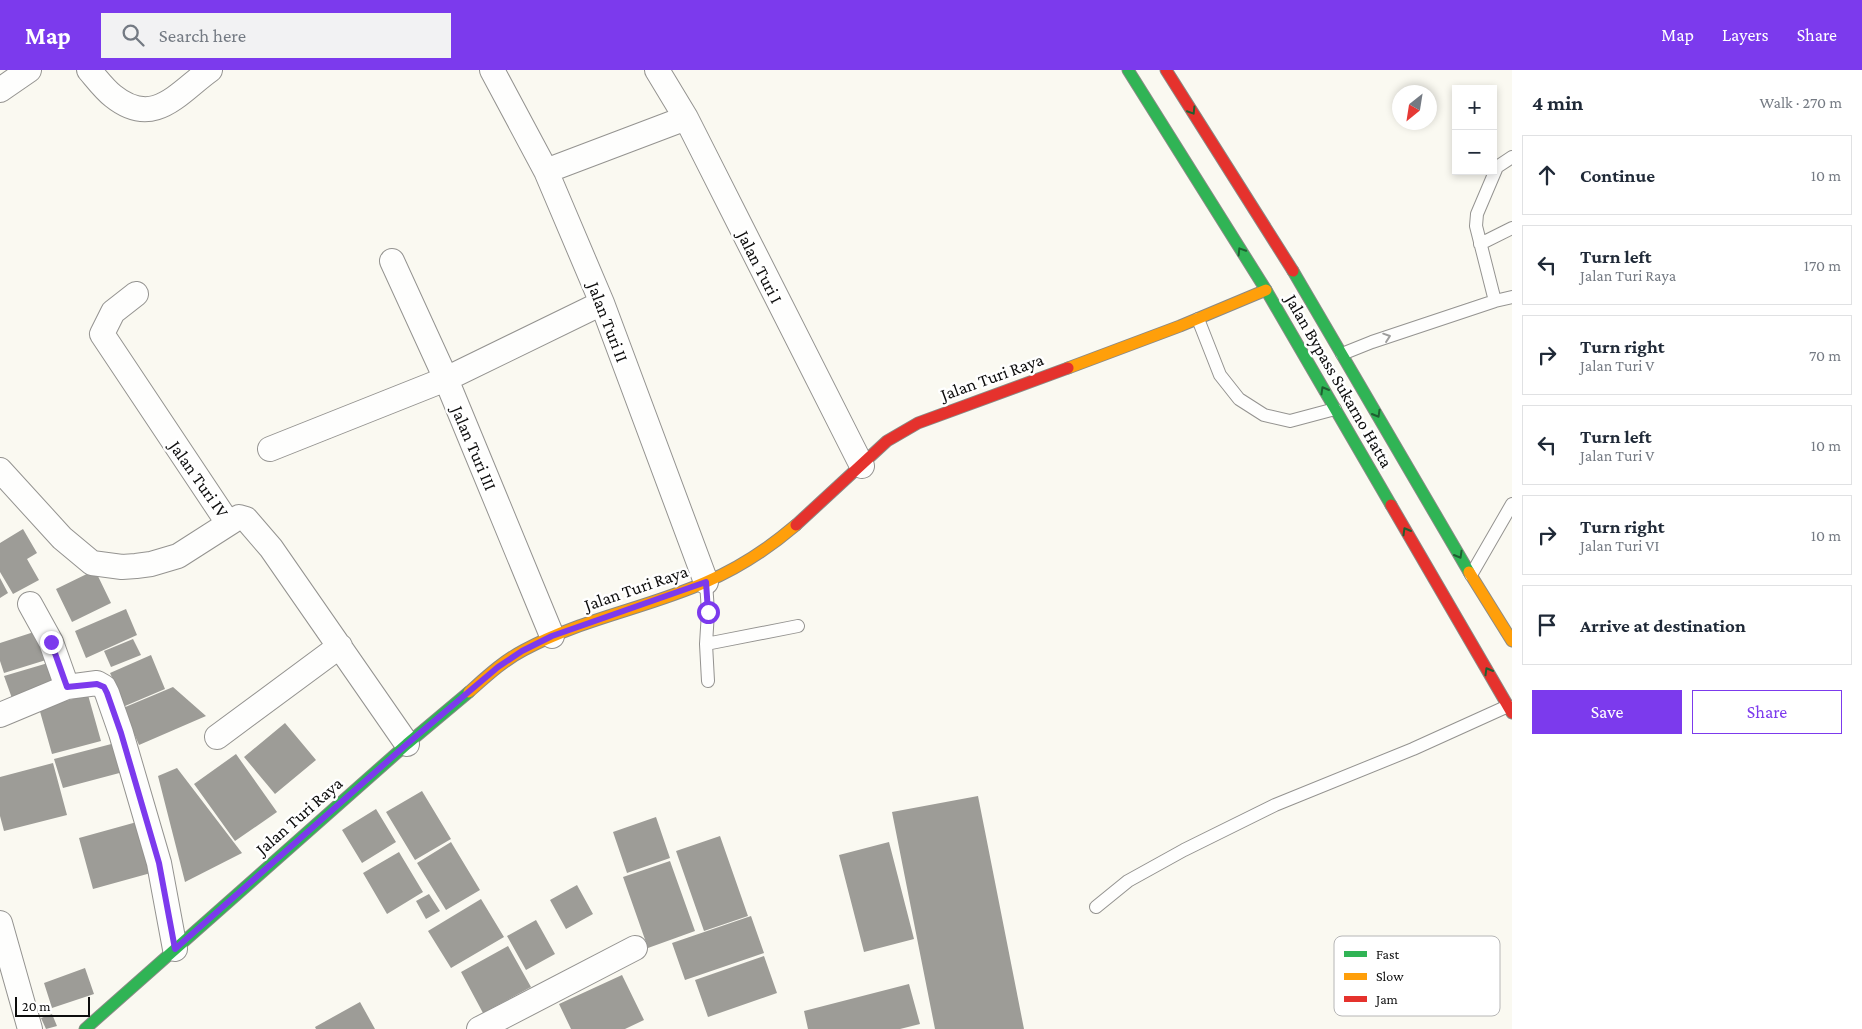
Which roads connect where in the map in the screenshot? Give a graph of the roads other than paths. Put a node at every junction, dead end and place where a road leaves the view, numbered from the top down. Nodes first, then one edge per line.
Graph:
1 (29, 70) edge
2 (89, 70) edge
3 (210, 70) edge
4 (492, 70) edge
5 (657, 70) edge
6 (1128, 70) edge
7 (1166, 70) edge
8 (0, 90) edge
9 (686, 118) junction
10 (1512, 157) edge
11 (546, 171) junction
12 (1512, 228) edge
13 (1480, 244) junction
14 (392, 261) dead end
15 (1266, 290) junction
16 (136, 294) dead end
17 (1512, 297) edge
18 (1495, 300) junction
19 (602, 303) junction
20 (1198, 319) junction
21 (1342, 354) junction
22 (446, 379) junction
23 (1335, 409) junction
24 (270, 449) dead end
25 (862, 466) junction
26 (0, 470) edge
27 (1512, 504) edge
28 (228, 523) junction
29 (1471, 575) junction
30 (706, 582) junction
31 (30, 604) dead end
32 (798, 626) dead end
33 (552, 636) junction
34 (1512, 641) edge
35 (706, 644) junction
36 (340, 646) junction
37 (708, 681) dead end
38 (67, 687) junction
39 (1510, 710) edge
40 (0, 716) edge
41 (217, 737) dead end
42 (407, 744) junction
43 (1096, 907) dead end
44 (0, 923) edge
45 (635, 948) dead end
46 (175, 949) junction
47 (30, 1029) edge
48 (85, 1029) edge
49 (478, 1029) edge

1 - 8 street
2 - 3 street
4 - 11 street, Jalan Turi II
5 - 9 street, Jalan Turi I
15 -> 6 main road, Jalan Bypass Sukarno Hatta
7 -> 21 main road, Jalan Bypass Sukarno Hatta
9 - 11 street
9 - 25 street, Jalan Turi I
10 - 13 lane
11 - 19 street, Jalan Turi II
12 - 13 lane
13 - 18 lane
14 - 22 street, Jalan Turi III
15 - 20 main road, Jalan Turi Raya
23 -> 15 main road, Jalan Bypass Sukarno Hatta
16 - 28 street, Jalan Turi IV
17 - 18 lane
21 -> 18 lane
19 - 22 street
19 - 30 street, Jalan Turi II
20 - 23 lane
20 - 25 main road, Jalan Turi Raya
21 -> 29 main road, Jalan Bypass Sukarno Hatta
22 - 24 street
22 - 33 street, Jalan Turi III
39 -> 23 main road, Jalan Bypass Sukarno Hatta
25 - 30 main road, Jalan Turi Raya
26 - 28 street
27 - 29 lane
28 - 36 street, Jalan Turi IV
29 - 34 main road, Jalan Bypass Sukarno Hatta
30 - 33 main road, Jalan Turi Raya
30 - 35 lane
31 - 38 street
32 - 35 lane
33 - 42 main road, Jalan Turi Raya
35 - 37 lane
36 - 41 street
36 - 42 street, Jalan Turi IV
38 - 40 street
38 - 46 street
39 - 43 lane
42 - 46 main road, Jalan Turi Raya
44 - 47 street
45 - 49 street
46 - 48 main road, Jalan Turi Raya

